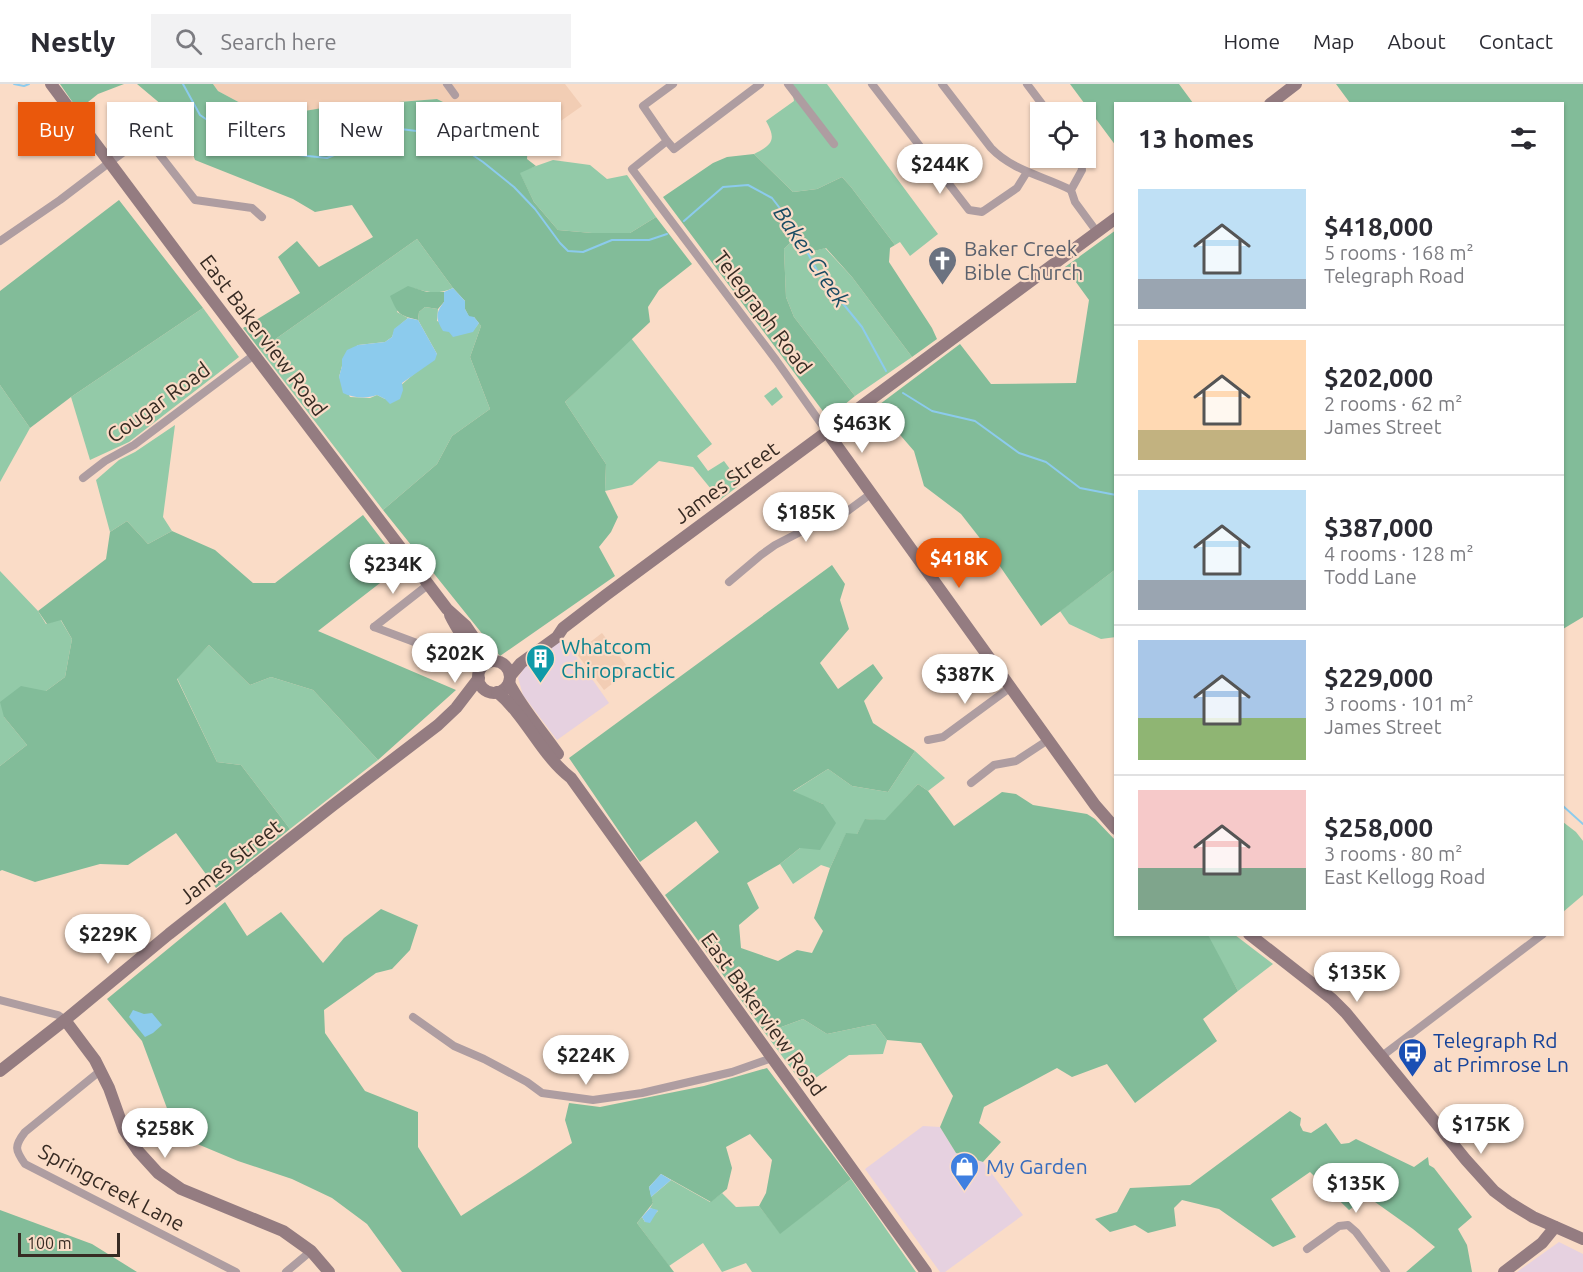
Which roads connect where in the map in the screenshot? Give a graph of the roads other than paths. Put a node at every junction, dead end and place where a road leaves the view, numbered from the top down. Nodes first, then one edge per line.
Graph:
1 (51, 84) edge
2 (447, 84) edge
3 (673, 84) edge
4 (760, 84) edge
5 (788, 84) edge
6 (872, 84) edge
7 (942, 84) edge
8 (1026, 84) edge
9 (1296, 84) edge
10 (456, 95) dead end
11 (1040, 102) edge
12 (1273, 102) edge
13 (667, 141) junction
14 (834, 144) dead end
15 (110, 162) junction
16 (1082, 168) edge
17 (1027, 172) junction
18 (1071, 190) junction
19 (262, 217) dead end
20 (1114, 219) edge
21 (1097, 232) junction
22 (0, 241) edge
23 (254, 355) junction
24 (827, 432) junction
25 (83, 478) dead end
26 (872, 494) junction
27 (729, 582) dead end
28 (429, 584) junction
29 (447, 609) junction
30 (563, 628) junction
31 (457, 658) dead end
32 (497, 662) junction
33 (480, 674) junction
34 (509, 680) junction
35 (1011, 687) junction
36 (492, 691) junction
37 (456, 708) junction
38 (928, 740) dead end
39 (1048, 740) junction
40 (572, 778) junction
41 (971, 783) dead end
42 (1114, 827) edge
43 (1252, 936) edge
44 (1541, 936) edge
45 (0, 1000) edge
46 (413, 1017) dead end
47 (65, 1020) junction
48 (1382, 1056) junction
49 (772, 1058) junction
50 (0, 1071) edge
51 (100, 1071) junction
52 (1555, 1227) junction
53 (1583, 1239) edge
54 (1307, 1249) dead end
55 (311, 1251) junction
56 (236, 1272) edge
57 (286, 1272) edge
58 (329, 1272) edge
59 (926, 1272) edge
60 (1386, 1272) edge
61 (1504, 1272) edge

1 - 15 main road, East Bakerview Road
2 - 10 street
3 - 13 street
4 - 13 street
5 - 14 street
6 - 17 street
7 - 17 street
8 - 11 street
9 - 12 main road
13 - 24 street, Telegraph Road
15 - 19 street
15 - 22 street
15 - 23 main road, East Bakerview Road
16 - 18 street
17 - 18 street
18 - 21 street
20 - 21 main road, James Street
21 - 24 main road, James Street
23 - 25 street, Cougar Road
23 - 28 main road, East Bakerview Road
24 - 26 main road, Telegraph Road
24 - 30 main road, James Street
26 - 27 street
26 - 35 main road, Telegraph Road
28 - 29 main road, East Bakerview Road
28 - 31 street
29 - 32 main road, East Bakerview Road
29 - 33 main road, East Bakerview Road
30 - 32 main road, James Street
30 - 34 main road, James Street
32 - 33 main road
32 - 34 main road
33 - 36 main road
33 - 37 main road, James Street
34 - 36 main road
34 - 40 main road, East Bakerview Road
35 - 38 street
35 - 39 main road, Telegraph Road
36 - 37 main road
36 - 40 main road, East Bakerview Road
37 - 47 main road, James Street
39 - 41 street
39 - 42 main road, Telegraph Road
40 - 49 main road, East Bakerview Road
43 - 48 main road
44 - 48 street
45 - 47 street
46 - 49 street
47 - 50 main road, James Street
47 - 51 main road
48 - 52 main road
49 - 59 main road, East Bakerview Road
51 - 55 main road
51 - 56 street, Springcreek Lane
52 - 53 main road
52 - 61 main road
54 - 60 street
55 - 57 street
55 - 58 main road

